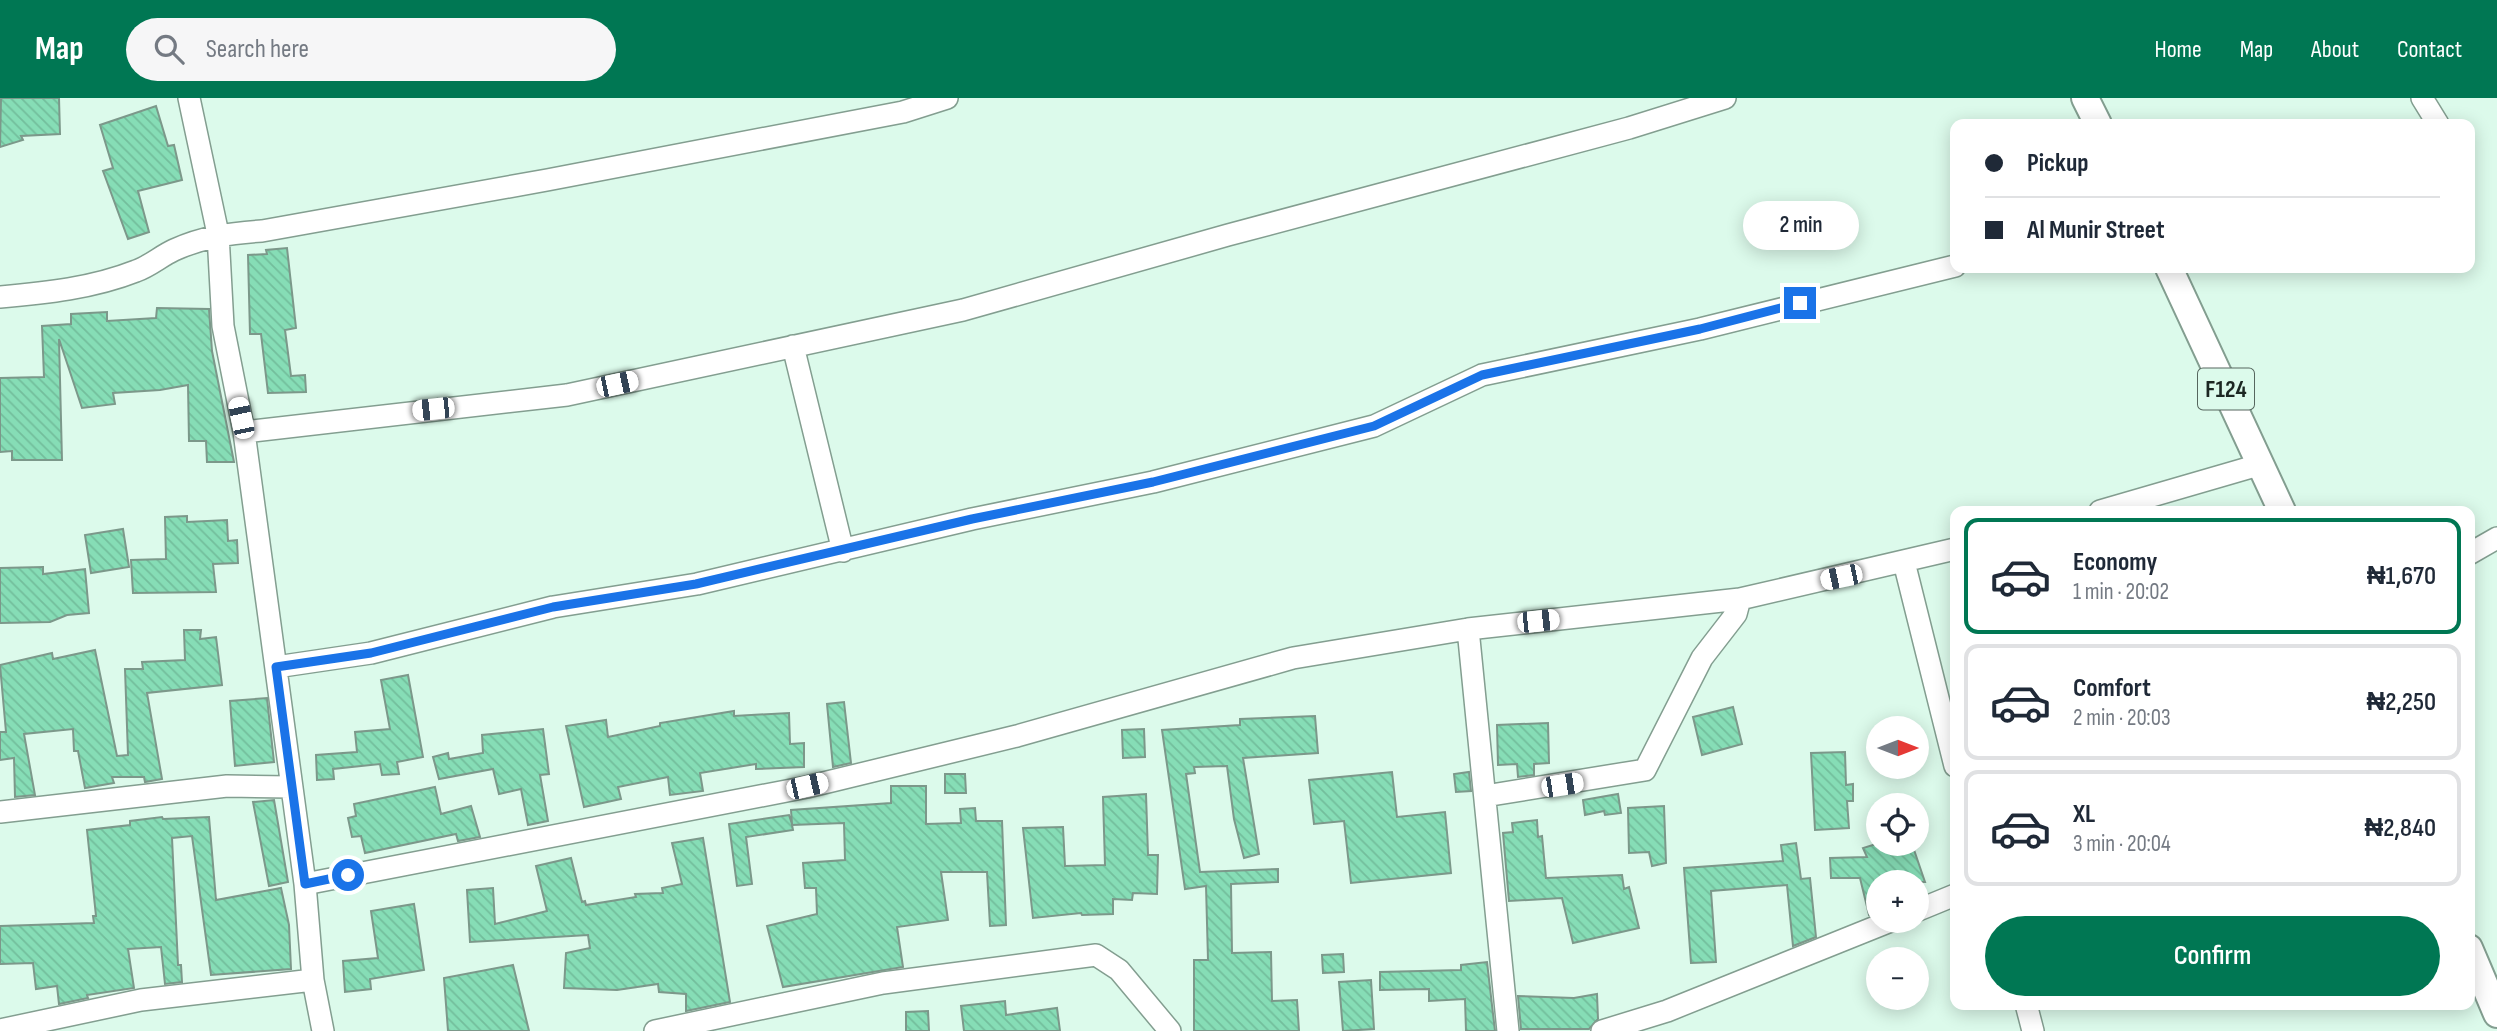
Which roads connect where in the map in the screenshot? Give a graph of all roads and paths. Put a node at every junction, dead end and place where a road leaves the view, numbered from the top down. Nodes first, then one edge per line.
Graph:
1 (189, 98) edge
2 (947, 98) edge
3 (1725, 98) edge
4 (2085, 98) edge
5 (2421, 98) edge
6 (2096, 119) edge
7 (2435, 119) edge
8 (218, 234) junction
9 (1950, 267) edge
10 (2171, 273) edge
11 (0, 297) edge
12 (793, 346) junction
13 (244, 432) junction
14 (2262, 464) junction
15 (2117, 506) edge
16 (2280, 506) edge
17 (2497, 538) edge
18 (1950, 550) edge
19 (843, 551) junction
20 (2475, 551) edge
21 (1904, 562) junction
22 (1740, 600) junction
23 (1468, 629) junction
24 (276, 667) junction
25 (1950, 746) edge
26 (290, 787) junction
27 (1485, 796) junction
28 (0, 812) edge
29 (305, 884) junction
30 (1950, 897) edge
31 (1929, 906) edge
32 (1866, 931) edge
33 (2475, 962) edge
34 (313, 980) junction
35 (2028, 1010) edge
36 (2497, 1014) edge
37 (0, 1030) edge
38 (323, 1031) edge
39 (656, 1031) edge
40 (1170, 1031) edge
41 (1508, 1031) edge
42 (1601, 1031) edge
43 (2033, 1031) edge

1 - 8 street
2 - 8 street
3 - 12 street
4 - 6 main road
5 - 7 street
8 - 11 street
8 - 13 street
9 - 19 street
10 - 14 main road, F124
12 - 13 street
12 - 19 street
13 - 24 street
14 - 15 street
14 - 16 main road, F124
17 - 20 street
18 - 21 street
19 - 24 street
21 - 22 street
21 - 25 street
22 - 23 street
22 - 27 street
23 - 27 street
23 - 29 street
24 - 26 street
26 - 28 street
26 - 29 street
27 - 41 street
29 - 34 street
30 - 31 street
32 - 42 street
33 - 36 main road
34 - 37 street
34 - 38 street
35 - 43 street
39 - 40 street

